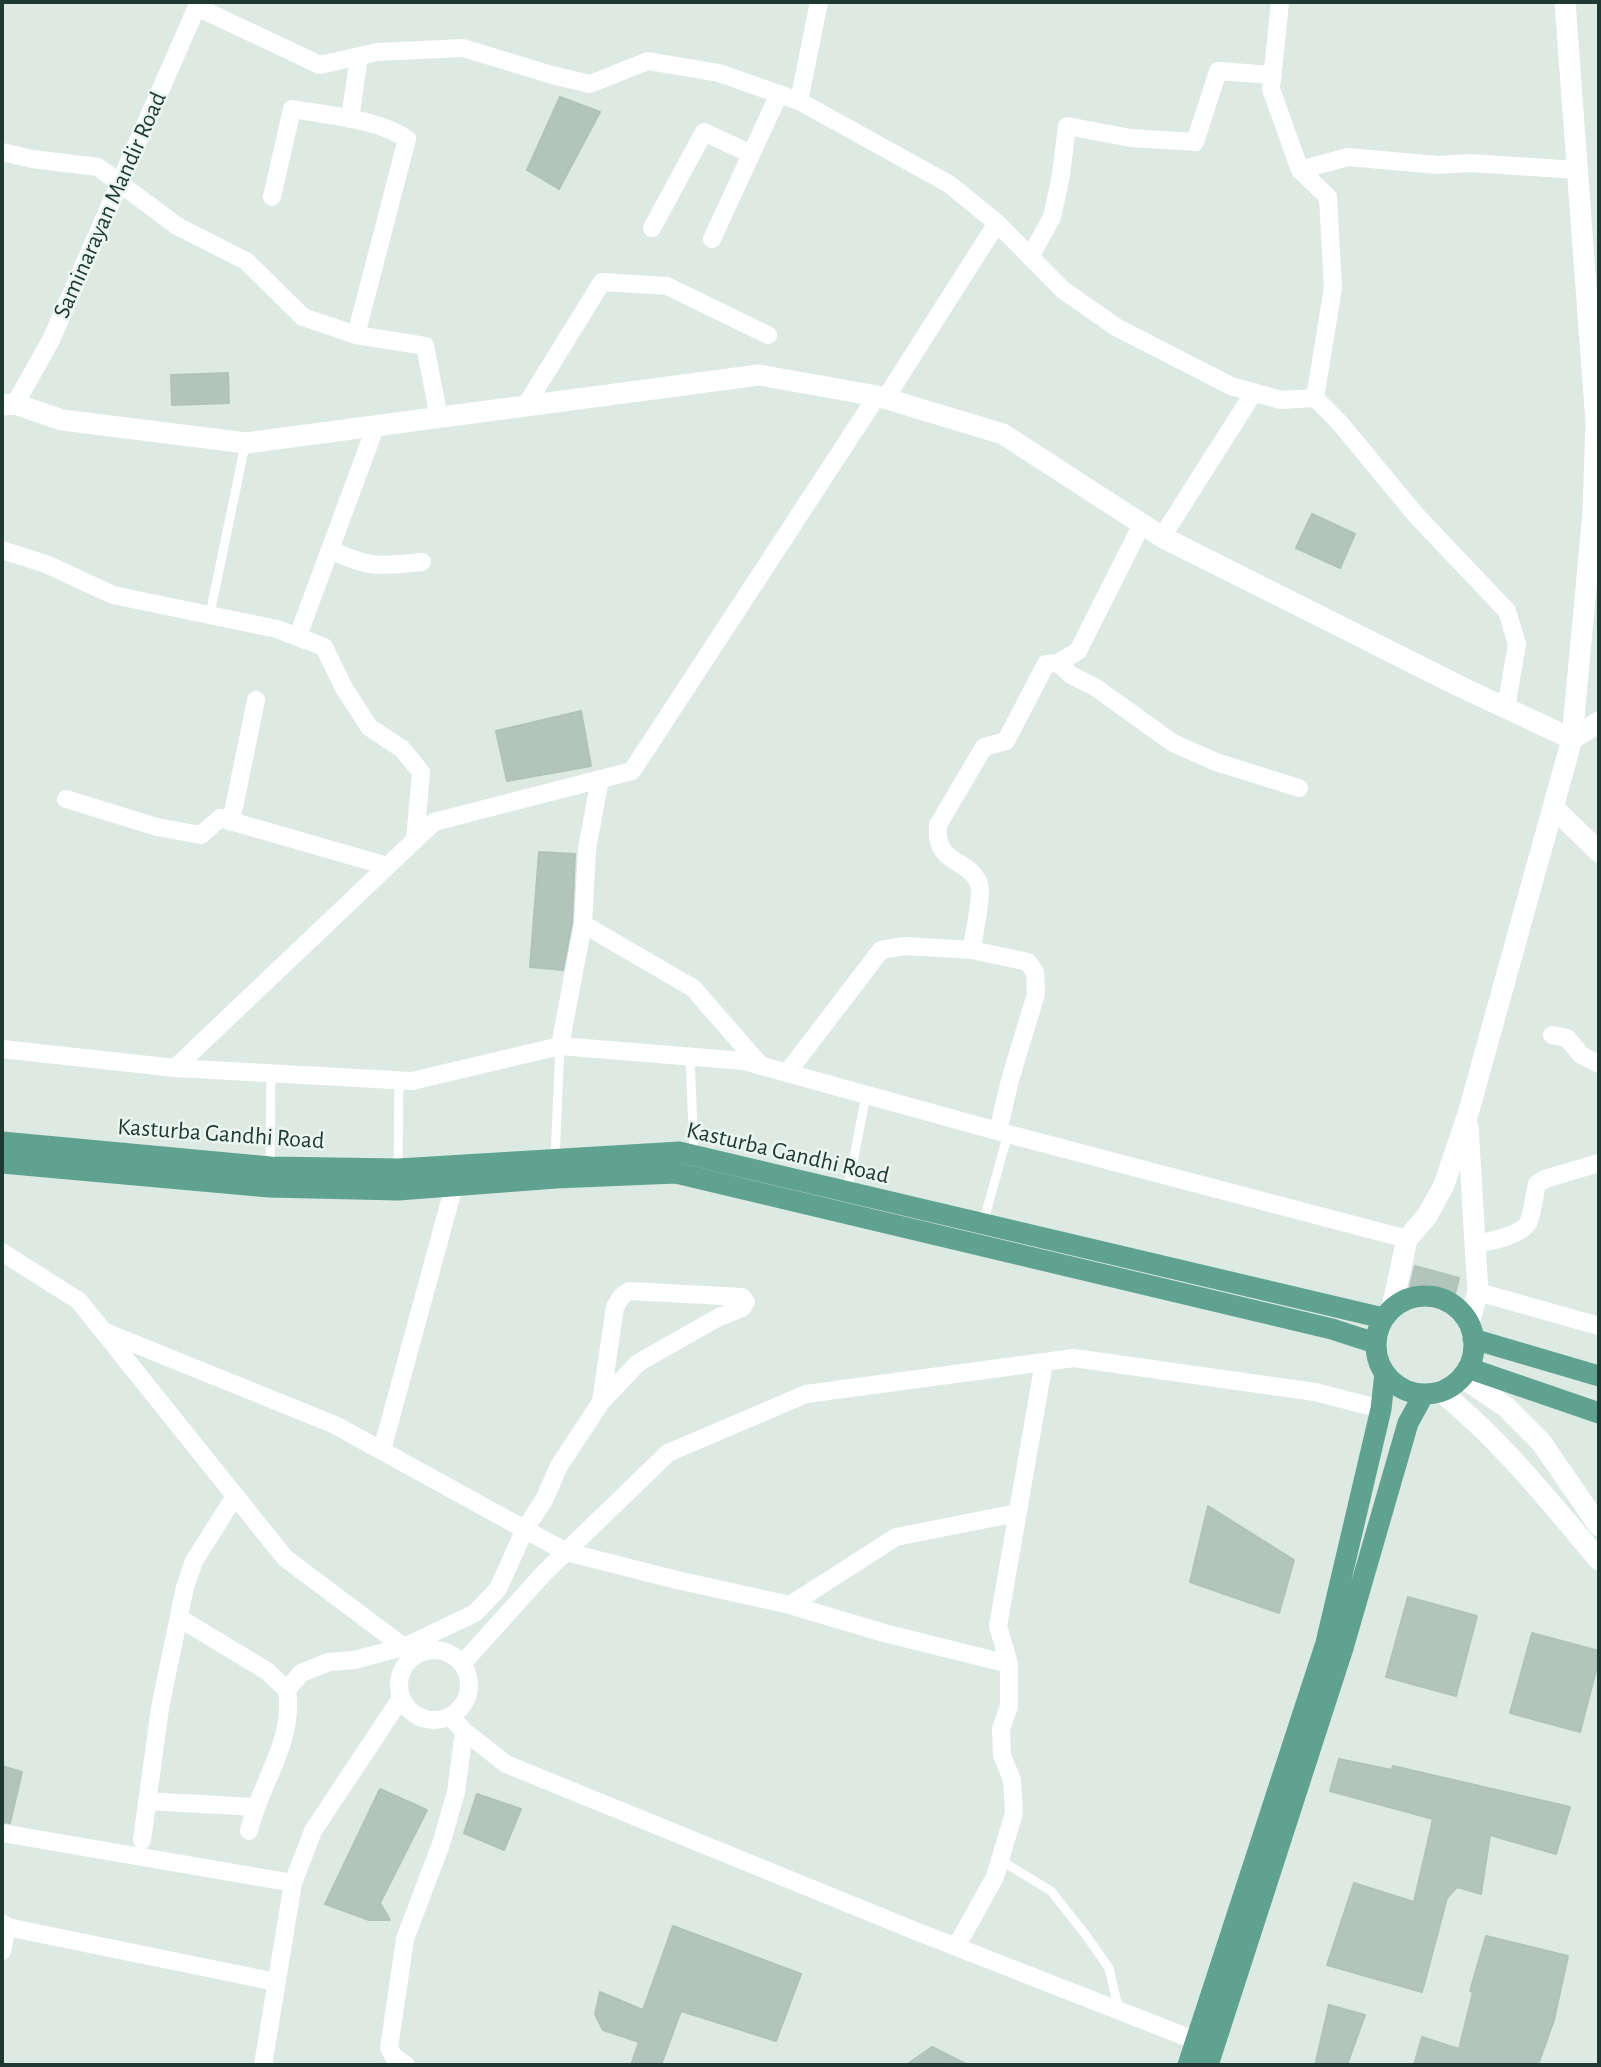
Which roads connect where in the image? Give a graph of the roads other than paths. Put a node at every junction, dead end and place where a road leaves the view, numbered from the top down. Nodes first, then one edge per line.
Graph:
1 (819, 2) edge
2 (1280, 2) edge
3 (1565, 2) edge
4 (198, 4) edge
5 (359, 56) junction
6 (1273, 75) junction
7 (779, 94) junction
8 (799, 101) junction
9 (350, 119) junction
10 (2, 152) edge
11 (751, 154) junction
12 (1300, 170) junction
13 (1577, 170) junction
14 (119, 184) junction
15 (272, 197) dead end
16 (997, 223) junction
17 (652, 228) dead end
18 (712, 239) dead end
19 (1030, 257) junction
20 (356, 335) junction
21 (768, 335) dead end
22 (1254, 392) junction
23 (881, 398) junction
24 (1315, 398) junction
25 (8, 405) edge
26 (526, 405) junction
27 (439, 417) junction
28 (376, 425) junction
29 (246, 443) junction
30 (1142, 524) junction
31 (1162, 537) junction
32 (2, 550) edge
33 (331, 550) junction
34 (422, 562) dead end
35 (210, 614) junction
36 (298, 636) junction
37 (1058, 663) junction
38 (256, 700) dead end
39 (1506, 708) junction
40 (1599, 722) edge
41 (1573, 738) junction
42 (600, 779) junction
43 (1299, 788) dead end
44 (66, 799) dead end
45 (1553, 808) junction
46 (231, 822) junction
47 (415, 840) junction
48 (1599, 852) edge
49 (387, 866) junction
50 (583, 923) junction
51 (972, 950) junction
52 (1552, 1035) dead end
53 (560, 1046) junction
54 (2, 1049) edge
55 (690, 1056) junction
56 (1599, 1064) edge
57 (761, 1066) junction
58 (175, 1068) junction
59 (271, 1073) junction
60 (787, 1073) junction
61 (399, 1081) junction
62 (866, 1095) junction
63 (1468, 1114) junction
64 (1003, 1133) junction
65 (2, 1142) edge
66 (694, 1156) junction
67 (555, 1158) junction
68 (2, 1163) edge
69 (1599, 1163) edge
70 (270, 1167) junction
71 (398, 1169) junction
72 (454, 1186) junction
73 (846, 1193) junction
74 (982, 1225) junction
75 (1406, 1239) junction
76 (1476, 1244) junction
77 (2, 1252) edge
78 (1478, 1292) junction
79 (1387, 1313) junction
80 (1599, 1326) edge
81 (103, 1331) junction
82 (1471, 1332) junction
83 (1375, 1343) junction
84 (1044, 1362) junction
85 (1385, 1373) junction
86 (1465, 1373) junction
87 (1599, 1376) edge
88 (1432, 1393) junction
89 (601, 1402) junction
90 (1381, 1409) junction
91 (1599, 1413) edge
92 (382, 1450) junction
93 (235, 1496) junction
94 (1017, 1513) junction
95 (1599, 1526) edge
96 (525, 1529) junction
97 (566, 1552) junction
98 (1599, 1560) edge
99 (790, 1605) junction
100 (179, 1618) junction
101 (409, 1652) junction
102 (462, 1664) junction
103 (1009, 1664) junction
104 (287, 1690) junction
105 (401, 1698) junction
106 (450, 1716) junction
107 (464, 1731) junction
108 (147, 1801) junction
109 (254, 1807) junction
110 (249, 1831) dead end
111 (2, 1833) edge
112 (142, 1840) dead end
113 (999, 1860) junction
114 (293, 1883) junction
115 (4, 1925) edge
116 (956, 1947) junction
117 (2, 1951) edge
118 (276, 1982) junction
119 (1119, 2011) junction
120 (1206, 2051) edge
121 (263, 2065) edge
122 (407, 2065) edge
123 (1188, 2065) edge

1 - 8 street
2 - 6 street
3 - 13 street
4 - 5 street
4 - 14 street, Saminarayan Mandir Road
5 - 7 street
5 - 9 street
6 - 12 street
6 - 19 street
7 - 8 street
7 - 11 street
8 - 16 street
9 - 15 street
9 - 20 street
10 - 14 street
11 - 17 street
11 - 18 street
12 - 13 street
12 - 24 street
13 - 41 street
14 - 20 street
14 - 25 street, Saminarayan Mandir Road
16 - 19 street
16 - 23 street
19 - 22 street
20 - 27 street
21 - 26 street
22 - 24 street
22 - 31 street
23 - 26 street
23 - 30 street
23 - 42 street
24 - 39 street
25 - 29 street
26 - 27 street
27 - 28 street
28 - 29 street
28 - 33 street
29 - 35 lane
30 - 31 street
30 - 37 street
31 - 39 street
32 - 35 street
33 - 34 street
33 - 36 street
35 - 36 street
36 - 47 street
37 - 43 street
37 - 51 street
38 - 46 street
39 - 41 street
40 - 41 street
41 - 45 street
42 - 47 street
42 - 50 street
44 - 46 street
45 - 48 street
45 - 63 street
46 - 49 street
47 - 49 street
49 - 58 street
50 - 53 street
50 - 57 street
51 - 60 street
51 - 64 street
52 - 56 street
53 - 55 street
53 - 61 street
53 - 67 lane
54 - 58 street
55 - 57 street
55 - 66 lane
57 - 60 street
58 - 59 street
59 - 61 street
59 - 70 lane
60 - 62 street
61 - 71 lane
62 - 64 street
62 - 73 lane
63 - 75 street
63 - 76 street
64 - 74 lane
64 - 75 street
65 - 70 main road, Kasturba Gandhi Road
66 - 67 main road, Kasturba Gandhi Road
66 - 73 main road, Kasturba Gandhi Road
67 - 71 main road, Kasturba Gandhi Road
68 - 72 main road, Kasturba Gandhi Road
69 - 76 street
70 - 71 main road, Kasturba Gandhi Road
72 - 83 main road, Kasturba Gandhi Road
72 - 92 street
73 - 74 main road, Kasturba Gandhi Road
74 - 79 main road, Kasturba Gandhi Road
75 - 79 street
76 - 78 street
77 - 81 street
78 - 80 street
78 - 82 street
79 - 82 main road
79 - 83 main road
81 - 92 street
81 - 93 street
82 - 86 main road
82 - 87 main road
83 - 85 main road
84 - 90 street
84 - 94 street
84 - 97 street
85 - 88 main road
85 - 90 main road
86 - 88 main road
86 - 91 main road
86 - 95 street
88 - 98 street
88 - 120 main road
89 - 89 street
89 - 96 street
90 - 120 main road
92 - 96 street
93 - 100 street
93 - 101 street
94 - 99 street
94 - 103 street
96 - 97 street
96 - 101 street
97 - 99 street
97 - 102 street
99 - 103 street
100 - 104 street
100 - 108 street
101 - 102 street
101 - 104 street
101 - 105 street
102 - 106 street
103 - 113 street
104 - 109 street
105 - 106 street
105 - 114 street
106 - 107 street
107 - 116 street
107 - 122 street
108 - 109 street
108 - 112 street
109 - 110 street
111 - 114 street
113 - 116 street
113 - 119 lane
114 - 118 street
115 - 117 street
115 - 118 street
116 - 119 street
118 - 121 street
119 - 120 street
120 - 123 main road

